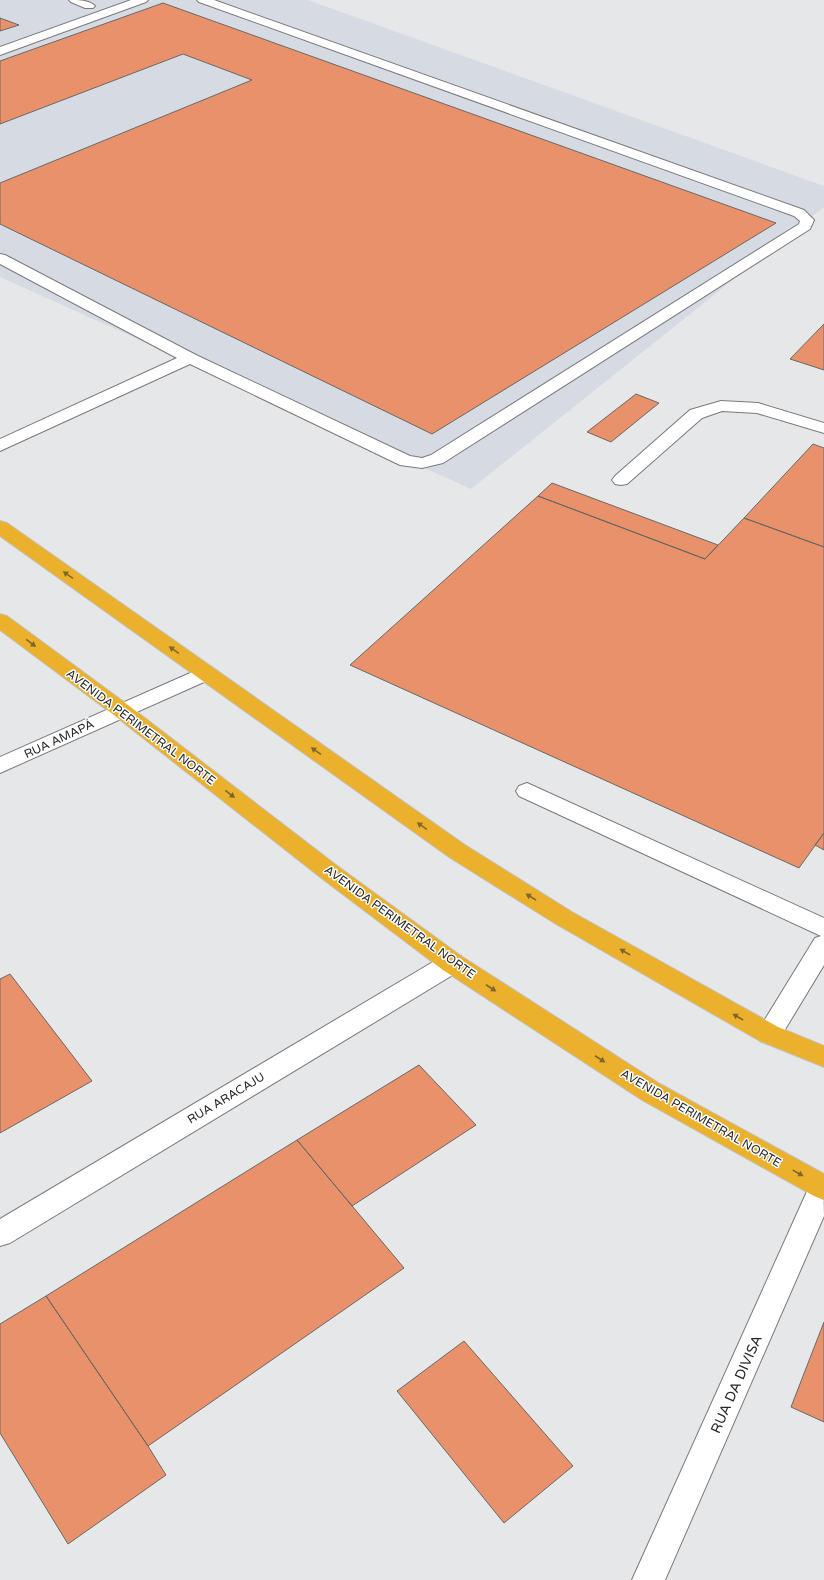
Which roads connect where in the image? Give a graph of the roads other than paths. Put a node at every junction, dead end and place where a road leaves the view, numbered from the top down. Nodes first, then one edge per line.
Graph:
1 (142, 0) edge
2 (203, 0) edge
3 (95, 4) dead end
4 (75, 6) edge
5 (0, 51) edge
6 (0, 258) edge
7 (190, 358) junction
8 (824, 428) edge
9 (0, 446) edge
10 (621, 480) dead end
11 (0, 527) edge
12 (0, 620) edge
13 (206, 673) junction
14 (121, 710) junction
15 (0, 766) edge
16 (527, 791) dead end
17 (824, 928) edge
18 (824, 944) edge
19 (452, 963) junction
20 (769, 1034) junction
21 (824, 1057) edge
22 (823, 1188) edge
23 (0, 1234) edge
24 (648, 1580) edge

1 - 5 street
2 - 7 street
3 - 4 street
6 - 7 street
7 - 9 street
8 - 10 street
13 -> 11 highway
12 -> 14 highway, AVENIDA PERIMETRAL NORTE
13 - 14 street, RUA AMAPÁ
20 -> 13 highway
14 - 15 street, RUA AMAPÁ
14 -> 19 highway, AVENIDA PERIMETRAL NORTE
16 - 17 street
18 - 20 street
19 -> 22 highway, AVENIDA PERIMETRAL NORTE
19 - 23 street, RUA ARACAJU
20 - 21 highway
22 - 24 street, RUA DA DIVISA

